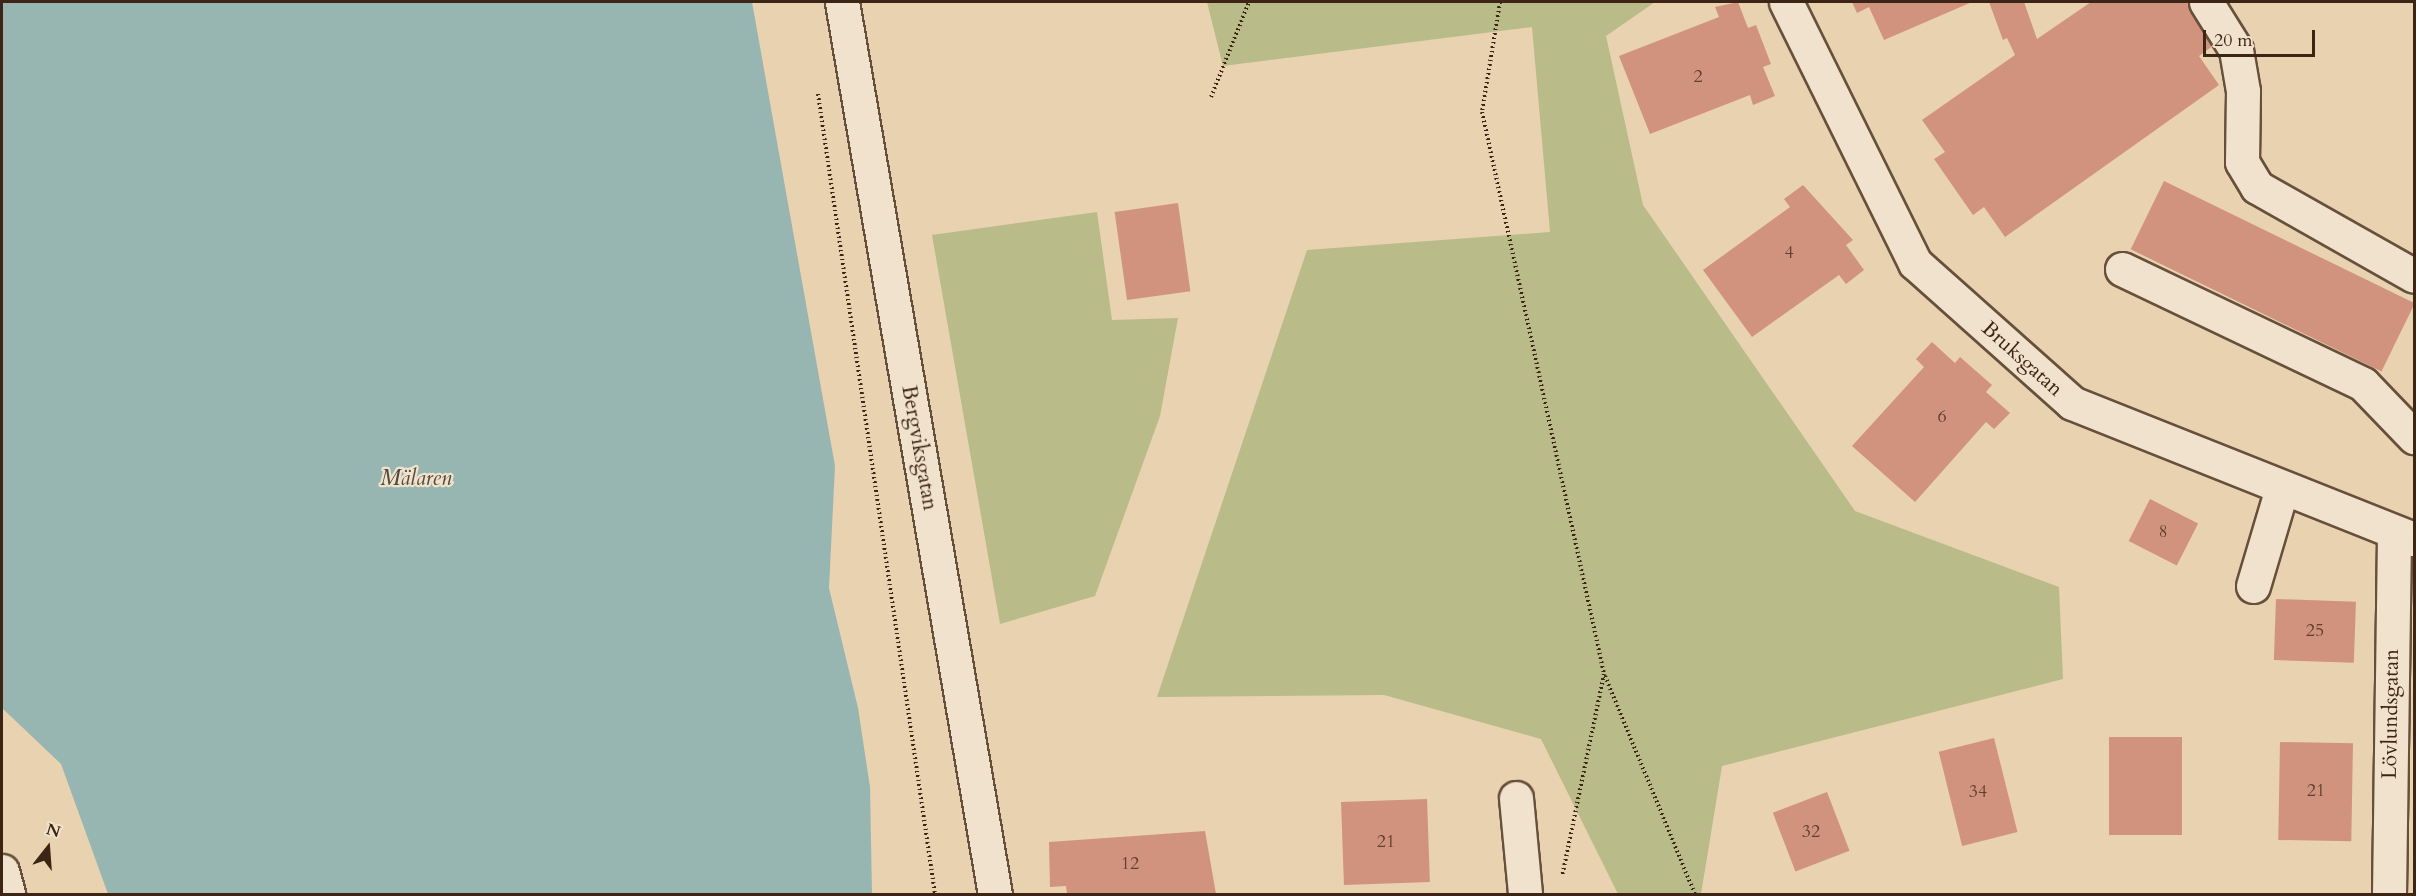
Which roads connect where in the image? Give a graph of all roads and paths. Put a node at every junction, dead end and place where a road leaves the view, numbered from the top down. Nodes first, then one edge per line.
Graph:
1 (842, 2) edge
2 (1249, 2) edge
3 (1500, 2) edge
4 (1786, 2) edge
5 (2206, 2) edge
6 (817, 83) dead end
7 (1211, 97) dead end
8 (2122, 269) dead end
9 (2415, 276) edge
10 (2415, 437) edge
11 (2282, 488) junction
12 (2404, 536) edge
13 (2253, 586) dead end
14 (1605, 674) junction
15 (1516, 798) dead end
16 (2, 871) edge
17 (1560, 883) dead end
18 (2397, 892) edge
19 (8, 894) edge
20 (935, 894) edge
21 (995, 894) edge
22 (1525, 894) edge
23 (1695, 894) edge

1 - 21 street, Bergviksgatan
2 - 7 path
3 - 14 path
4 - 11 street, Bruksgatan
5 - 9 street
6 - 20 path
8 - 10 street
11 - 12 street, Bruksgatan
11 - 13 street
12 - 18 street, Lövlundsgatan
14 - 17 path
14 - 23 path
15 - 22 street
16 - 19 street

